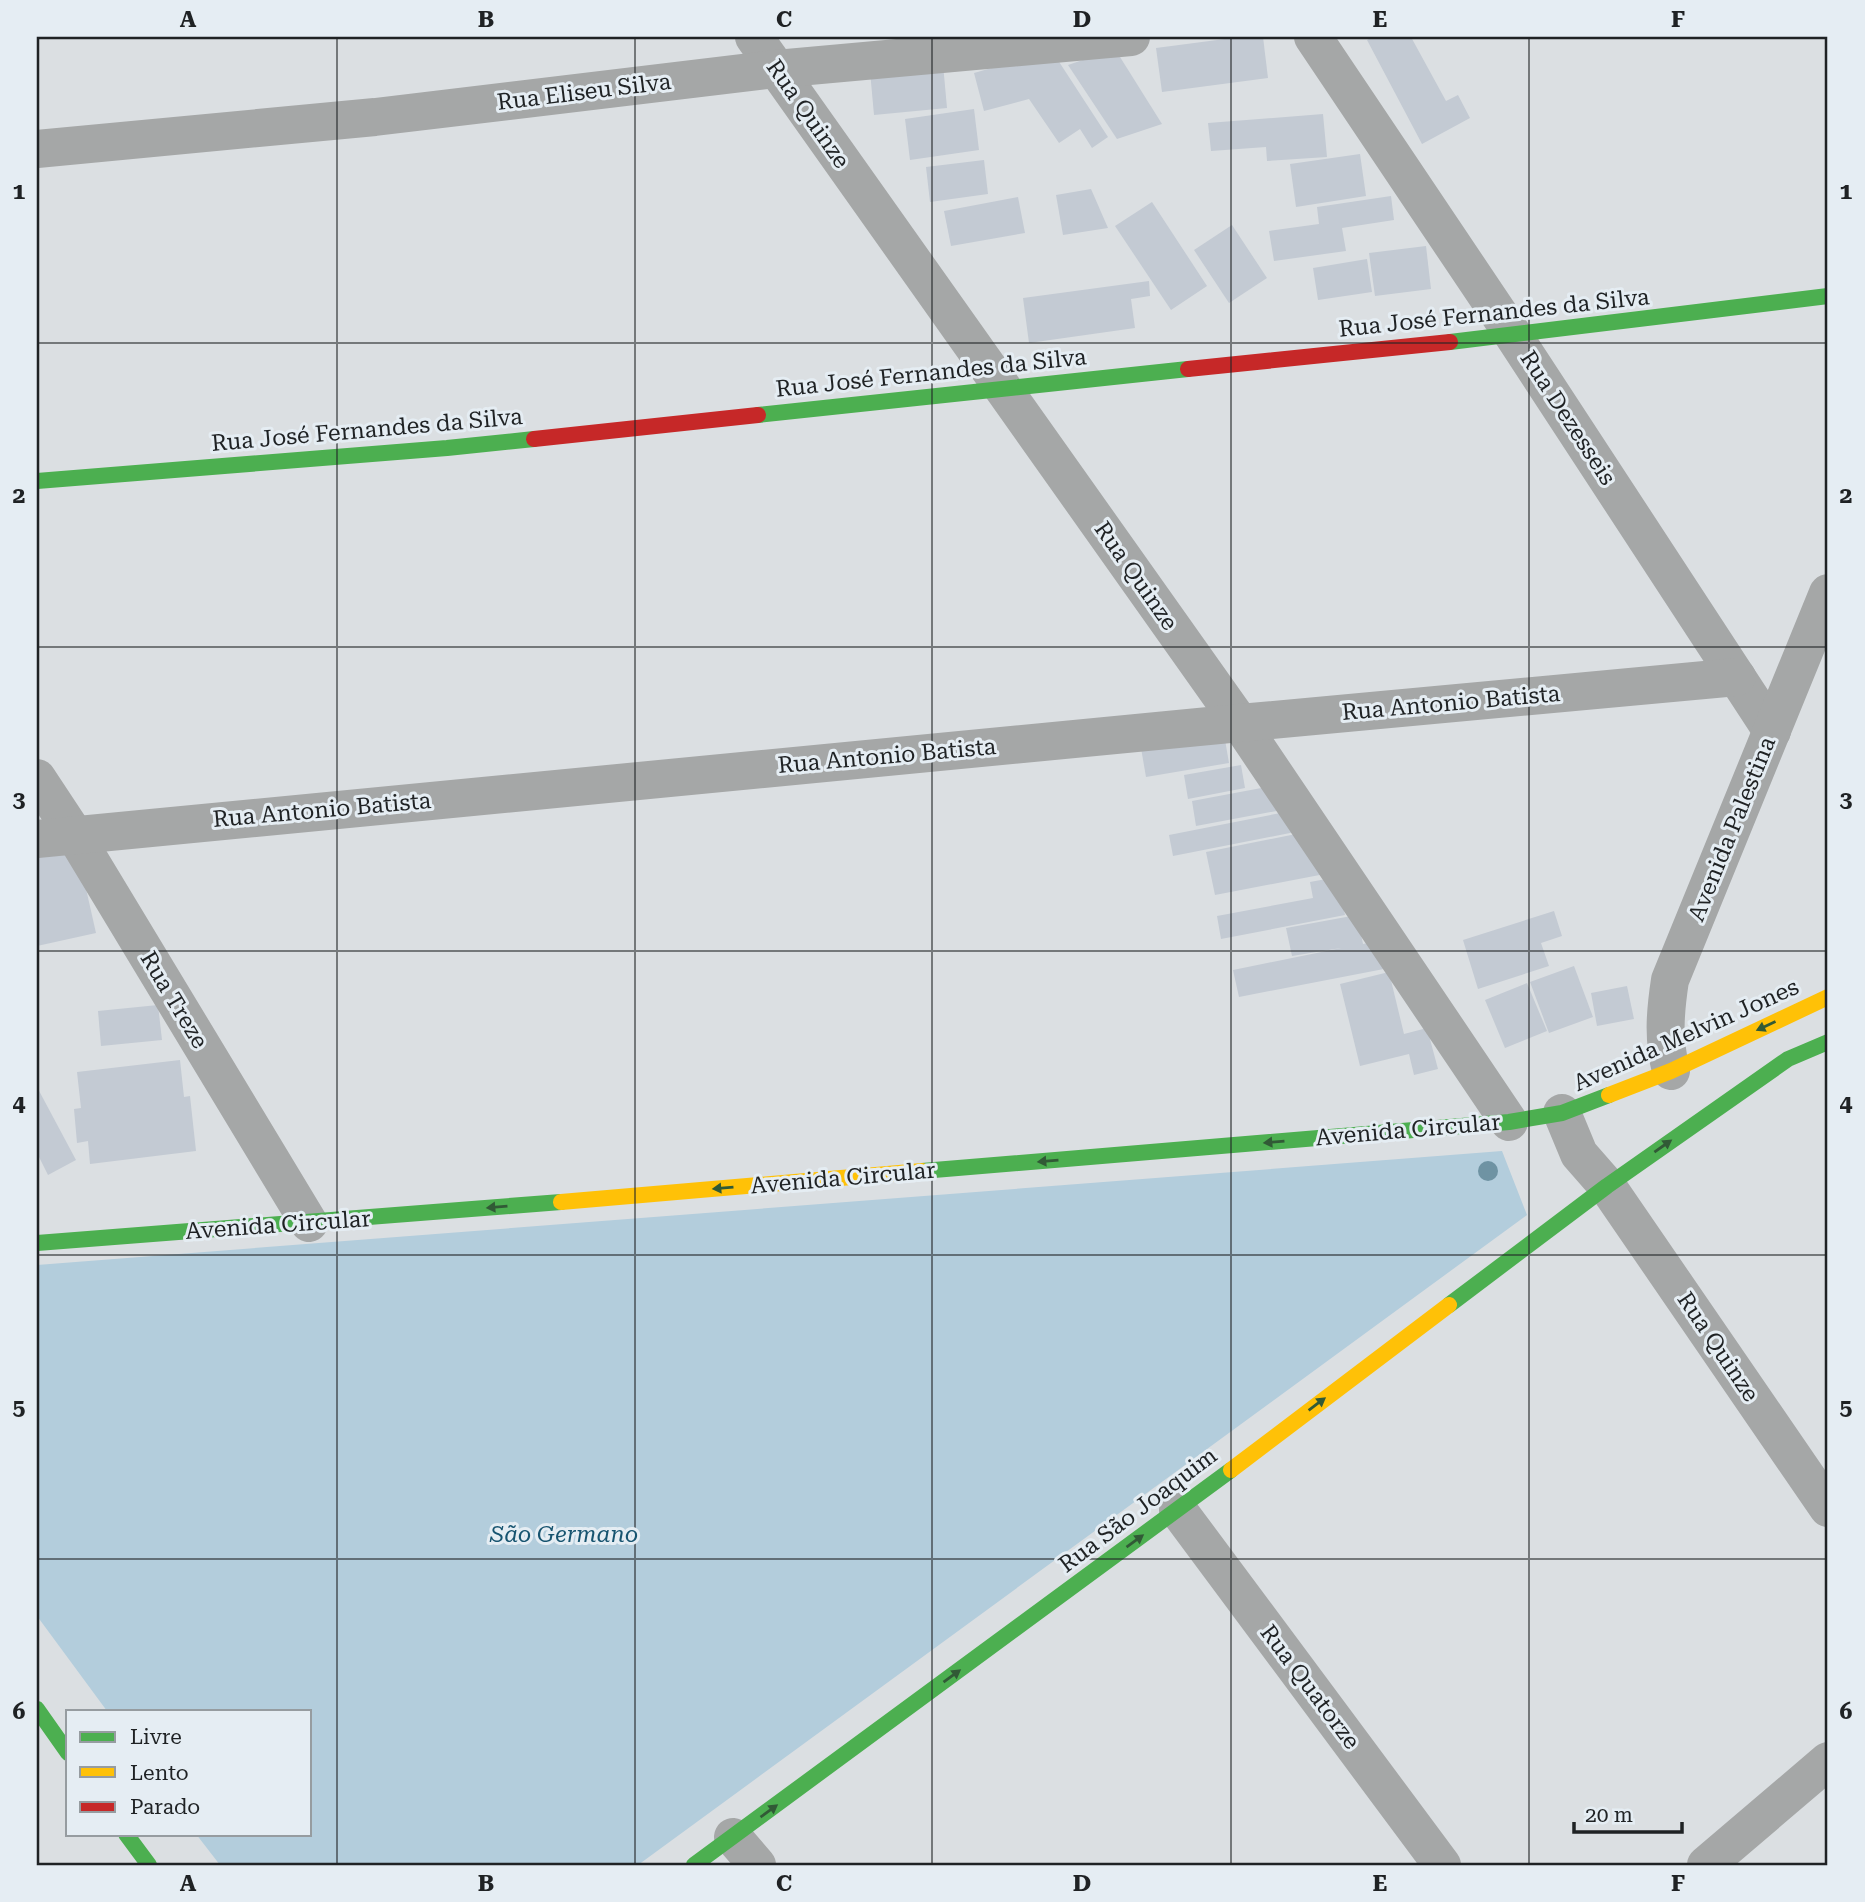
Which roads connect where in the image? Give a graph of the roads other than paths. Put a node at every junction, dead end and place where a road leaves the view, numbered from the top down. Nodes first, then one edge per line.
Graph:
1 (754, 37) edge
2 (1131, 37) edge
3 (1313, 37) edge
4 (776, 69) junction
5 (37, 149) edge
6 (1828, 296) edge
7 (1513, 335) junction
8 (1003, 388) junction
9 (37, 481) edge
10 (1828, 593) edge
11 (1737, 677) junction
12 (1240, 723) junction
13 (1772, 731) junction
14 (37, 778) edge
15 (74, 834) junction
16 (37, 839) edge
17 (1828, 998) edge
18 (1828, 1042) edge
19 (1671, 1071) junction
20 (1562, 1113) junction
21 (1509, 1122) junction
22 (1607, 1186) junction
23 (309, 1223) junction
24 (37, 1243) edge
25 (1828, 1508) edge
26 (1178, 1510) junction
27 (37, 1709) edge
28 (66, 1750) edge
29 (1828, 1761) edge
30 (127, 1836) edge
31 (745, 1851) edge
32 (149, 1865) edge
33 (694, 1865) edge
34 (1442, 1865) edge
35 (1706, 1865) edge

1 - 4 street, Rua Quinze
2 - 4 street, Rua Eliseu Silva
3 - 7 street, Rua Dezesseis
4 - 5 street, Rua Eliseu Silva
4 - 8 street, Rua Quinze
6 - 7 main road, Rua José Fernandes da Silva
7 - 8 main road, Rua José Fernandes da Silva
7 - 11 street, Rua Dezesseis
8 - 9 main road, Rua José Fernandes da Silva
8 - 12 street, Rua Quinze
10 - 13 street, Avenida Palestina
11 - 12 street, Rua Antonio Batista
11 - 13 street, Rua Dezesseis
12 - 15 street, Rua Antonio Batista
12 - 21 street, Rua Quinze
13 - 19 street, Avenida Palestina
14 - 15 street, Rua Treze
15 - 16 street, Rua Antonio Batista
15 - 23 street, Rua Treze
17 -> 19 main road, Avenida Melvin Jones
22 -> 18 main road
19 - 20 main road, Avenida Melvin Jones
20 - 21 main road, Avenida Circular
20 - 22 street
21 -> 23 main road, Avenida Circular
22 - 25 street, Rua Quinze
26 -> 22 main road, Rua São Joaquim
23 - 24 main road, Avenida Circular
31 -> 26 main road, Rua São Joaquim
26 - 34 street, Rua Quatorze
27 - 28 main road
29 - 35 street
30 - 32 main road
31 - 33 main road, Rua São Joaquim

